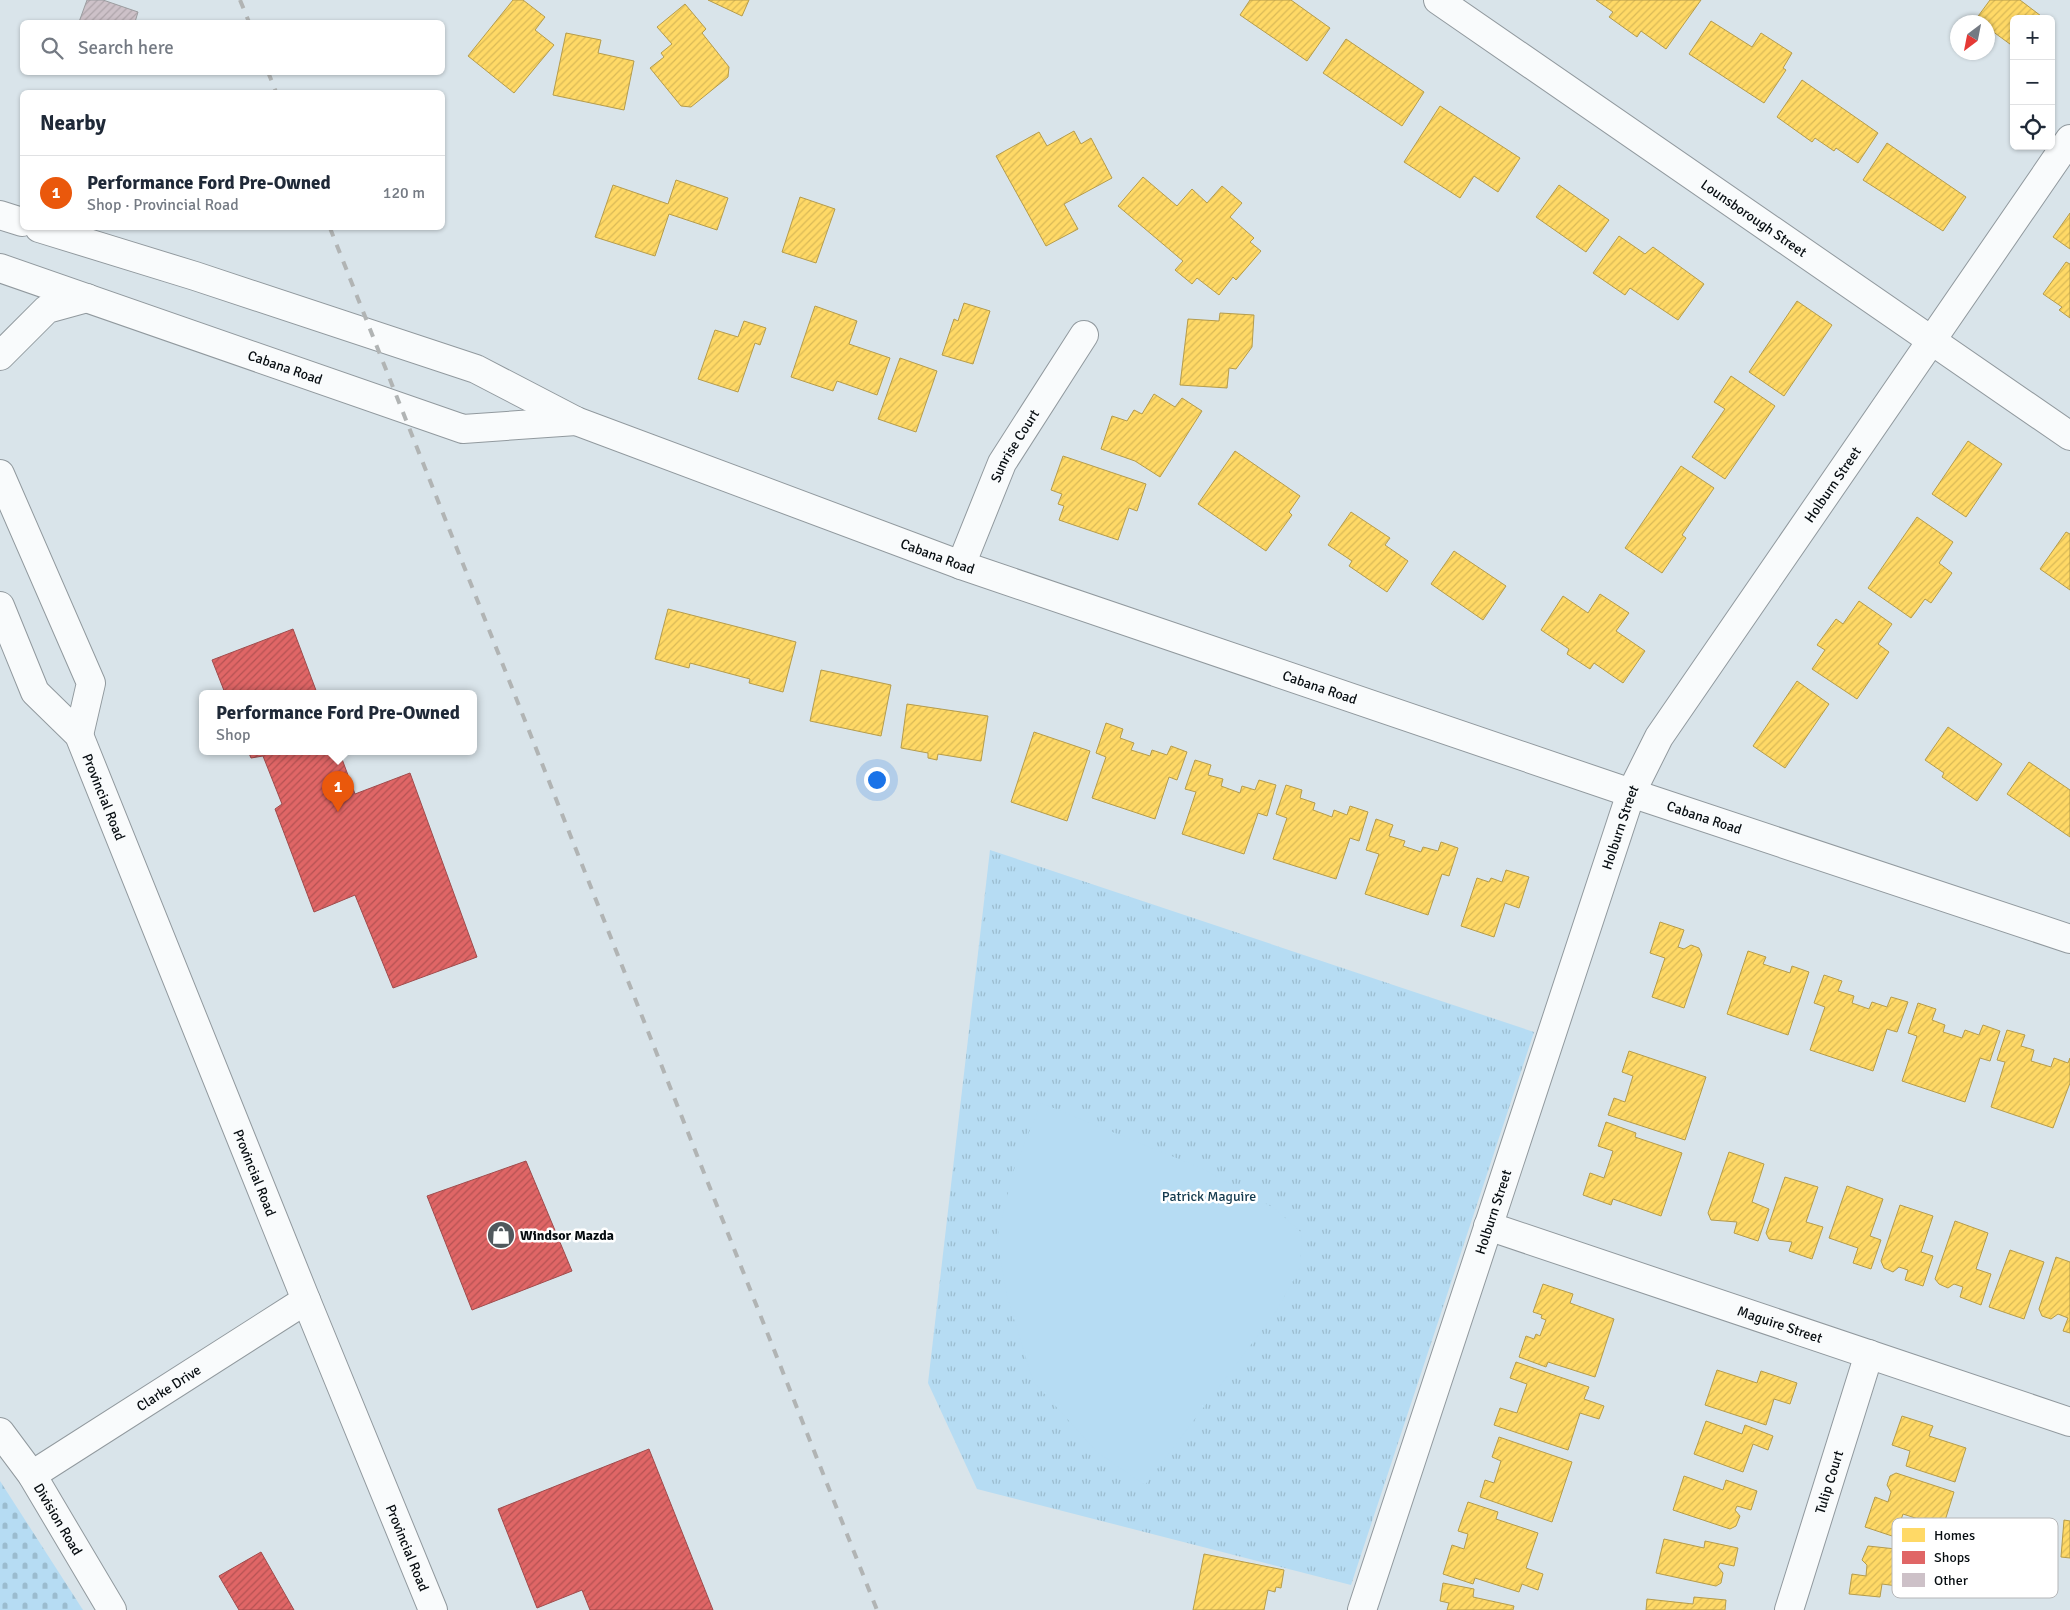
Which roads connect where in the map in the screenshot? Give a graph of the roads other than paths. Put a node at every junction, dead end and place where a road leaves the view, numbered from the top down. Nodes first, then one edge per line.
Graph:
1 (1438, 0) edge
2 (2070, 139) edge
3 (0, 215) edge
4 (20, 221) edge
5 (46, 230) edge
6 (0, 268) edge
7 (87, 298) junction
8 (1084, 334) dead end
9 (1932, 340) junction
10 (0, 356) edge
11 (576, 421) junction
12 (2070, 436) edge
13 (0, 474) edge
14 (961, 564) junction
15 (0, 606) edge
16 (79, 734) junction
17 (1631, 793) junction
18 (2070, 939) edge
19 (1488, 1226) junction
20 (306, 1300) junction
21 (1869, 1354) junction
22 (2070, 1422) edge
23 (0, 1432) edge
24 (32, 1475) junction
25 (112, 1610) edge
26 (433, 1610) edge
27 (1362, 1610) edge
28 (1788, 1610) edge

1 - 9 main road, Lounsborough Street
2 - 9 main road, Holburn Street
3 - 4 main road
5 - 11 main road, Cabana Road
6 - 7 main road, Cabana Road
7 - 10 main road
7 - 11 main road, Cabana Road
8 - 14 main road, Sunrise Court
9 - 12 main road, Lounsborough Street
9 - 17 main road, Holburn Street
11 - 14 main road, Cabana Road
13 - 16 main road
14 - 17 main road, Cabana Road
15 - 16 main road, Provincial Road
16 - 20 main road, Provincial Road
17 - 18 main road, Cabana Road
17 - 19 main road, Holburn Street
19 - 21 main road, Maguire Street
19 - 27 main road, Holburn Street
20 - 24 main road, Clarke Drive
20 - 26 main road, Provincial Road
21 - 22 main road, Maguire Street
21 - 28 main road, Tulip Court
23 - 24 main road, Division Road
24 - 25 main road, Division Road

